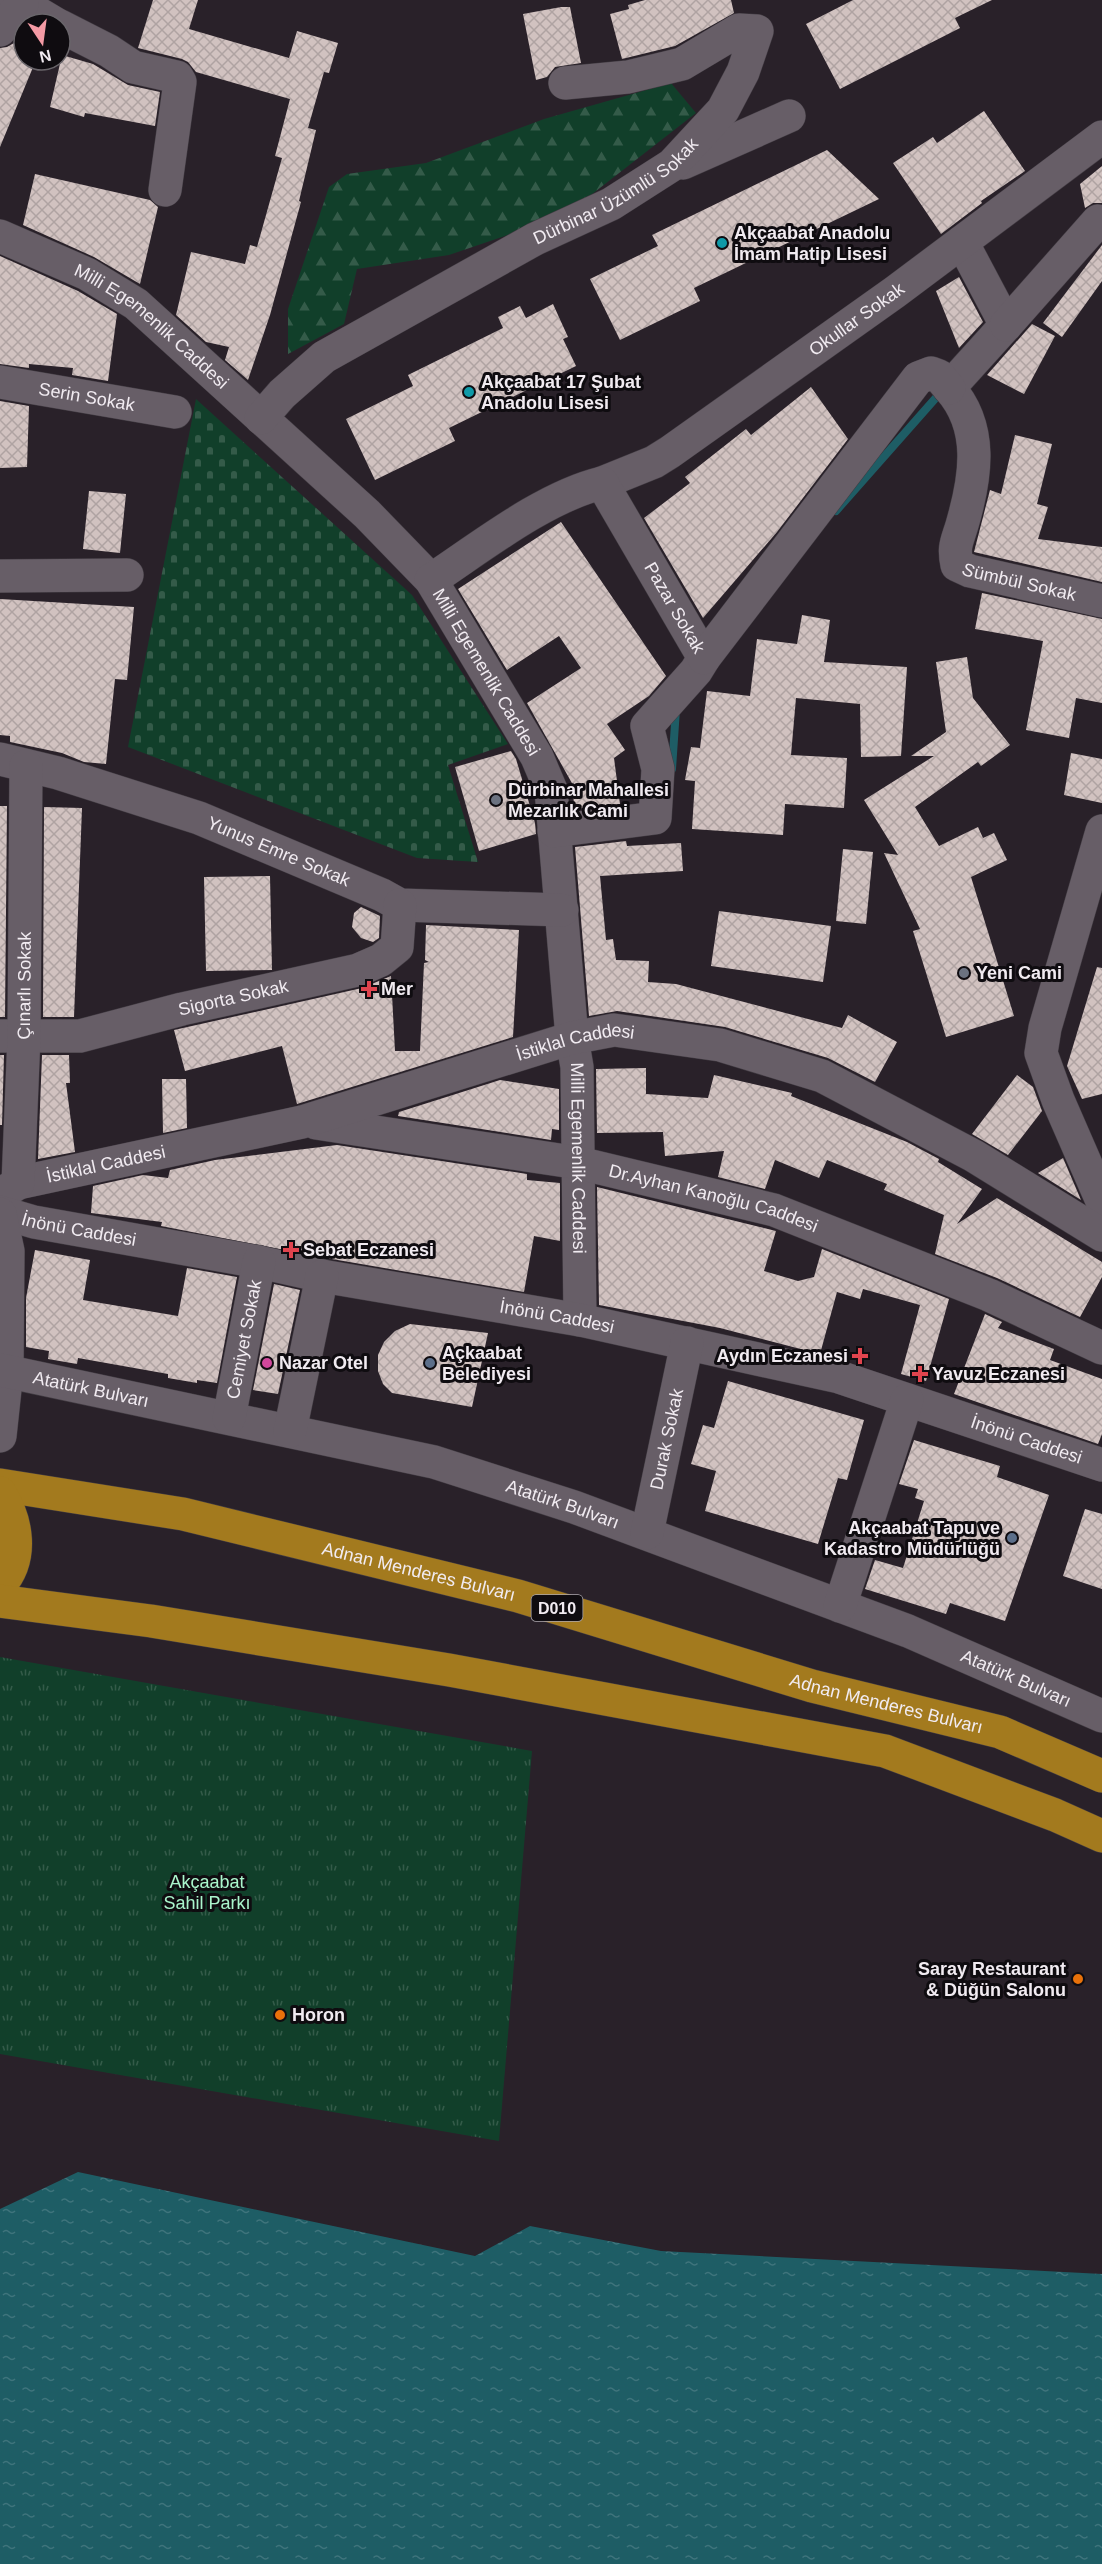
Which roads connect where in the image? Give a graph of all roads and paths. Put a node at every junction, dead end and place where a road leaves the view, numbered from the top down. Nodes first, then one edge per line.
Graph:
1 (19, 2) edge
2 (36, 12) edge
3 (0, 30) edge
4 (72, 32) edge
5 (565, 83) dead end
6 (789, 116) dead end
7 (1102, 137) edge
8 (654, 176) junction
9 (165, 190) dead end
10 (1098, 221) dead end
11 (0, 236) edge
12 (962, 242) junction
13 (1006, 325) junction
14 (0, 382) edge
15 (944, 382) junction
16 (175, 412) dead end
17 (261, 418) junction
18 (602, 483) junction
19 (0, 576) edge
20 (127, 576) dead end
21 (431, 580) junction
22 (1102, 601) edge
23 (704, 658) junction
24 (13, 762) edge
25 (554, 831) junction
26 (1102, 834) edge
27 (400, 905) junction
28 (562, 910) junction
29 (12, 1036) edge
30 (572, 1038) junction
31 (302, 1122) junction
32 (579, 1163) junction
33 (9, 1189) edge
34 (1102, 1201) edge
35 (0, 1213) edge
36 (1102, 1235) edge
37 (259, 1262) junction
38 (322, 1276) junction
39 (580, 1320) junction
40 (687, 1343) junction
41 (1102, 1348) edge
42 (4, 1370) edge
43 (908, 1400) junction
44 (229, 1418) junction
45 (290, 1431) junction
46 (0, 1436) edge
47 (1102, 1465) edge
48 (0, 1485) edge
49 (0, 1493) edge
50 (647, 1533) junction
51 (0, 1585) edge
52 (0, 1601) edge
53 (840, 1606) junction
54 (1102, 1716) edge
55 (1102, 1776) edge
56 (1102, 1836) edge

1 - 2 street
1 - 3 street
4 - 9 street
5 - 8 street, Dürbinar Üzümlü Sokak
6 - 8 street
7 - 12 street, Okullar Sokak
8 - 17 street, Dürbinar Üzümlü Sokak
10 - 13 street
11 - 17 street, Milli Egemenlik Caddesi
12 - 13 street
12 - 18 street, Okullar Sokak
13 - 15 street
14 - 16 street, Serin Sokak
15 - 22 street, Sümbül Sokak
15 - 23 street
17 - 21 street, Milli Egemenlik Caddesi
18 - 21 street
18 - 23 street, Pazar Sokak
19 - 20 street
21 - 25 street, Milli Egemenlik Caddesi
23 - 25 street, Pazar Sokak
24 - 27 street, Yunus Emre Sokak
24 - 29 street, Çınarlı Sokak
25 - 28 street, Milli Egemenlik Caddesi
26 - 34 street
27 - 28 street, Yunus Emre Sokak
27 - 29 street, Sigorta Sokak
28 - 30 street, Milli Egemenlik Caddesi
29 - 33 street, Çınarlı Sokak
30 - 31 street, İstiklal Caddesi
30 - 32 street, Milli Egemenlik Caddesi
30 - 36 street, İstiklal Caddesi
31 - 32 street, Dr.Ayhan Kanoğlu Caddesi
31 - 33 street, İstiklal Caddesi
32 - 39 street, Milli Egemenlik Caddesi
32 - 41 street, Dr.Ayhan Kanoğlu Caddesi
35 - 37 street, İnönü Caddesi
35 - 42 street
37 - 38 street, İnönü Caddesi
37 - 44 street, Cemiyet Sokak
38 - 39 street, İnönü Caddesi
38 - 45 street
39 - 40 street, İnönü Caddesi
40 - 43 street, İnönü Caddesi
40 - 50 street, Durak Sokak
42 - 44 street, Atatürk Bulvarı
42 - 46 street
43 - 47 street, İnönü Caddesi
43 - 53 street
44 - 45 street, Atatürk Bulvarı
45 - 50 street, Atatürk Bulvarı
48 - 55 highway, Adnan Menderes Bulvarı / D010
49 - 51 highway
50 - 53 street, Atatürk Bulvarı
52 - 56 highway
53 - 54 street, Atatürk Bulvarı

